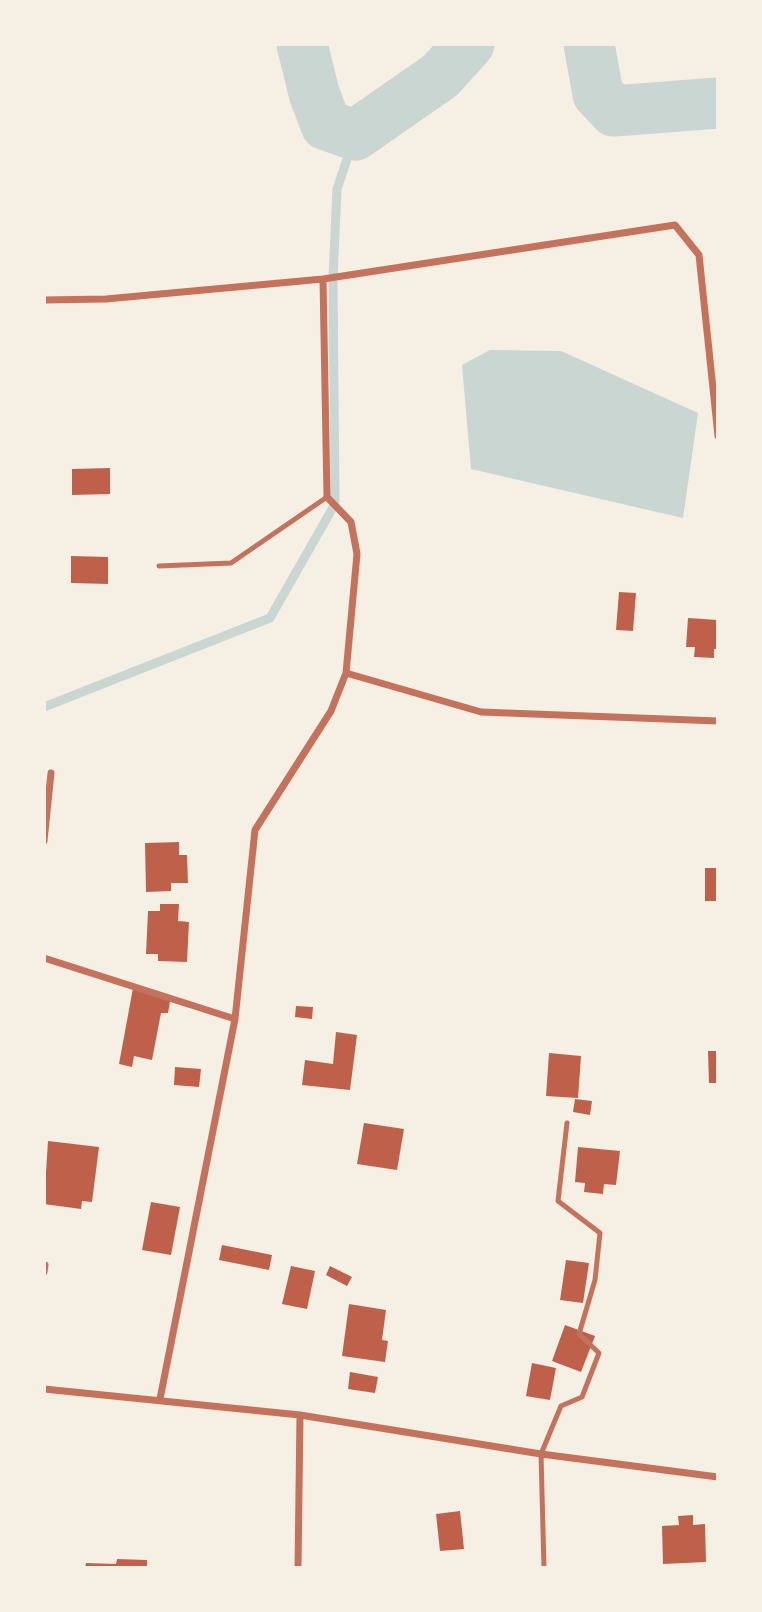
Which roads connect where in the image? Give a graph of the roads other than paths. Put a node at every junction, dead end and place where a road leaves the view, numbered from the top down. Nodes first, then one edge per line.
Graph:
1 (323, 279) junction
2 (44, 300) edge
3 (718, 436) edge
4 (327, 497) junction
5 (159, 566) dead end
6 (346, 673) junction
7 (718, 721) edge
8 (51, 773) dead end
9 (44, 841) edge
10 (44, 958) edge
11 (235, 1019) junction
12 (567, 1123) dead end
13 (44, 1389) edge
14 (160, 1399) junction
15 (300, 1415) junction
16 (541, 1454) junction
17 (718, 1477) edge
18 (298, 1568) edge
19 (544, 1568) edge

1 - 2 street
1 - 3 street
1 - 4 street
4 - 5 lane
4 - 6 street
6 - 7 street
6 - 11 street
8 - 9 street
10 - 11 street
11 - 14 street
12 - 16 lane
13 - 14 street
14 - 15 street
15 - 16 street
15 - 18 street
16 - 17 street
16 - 19 lane

